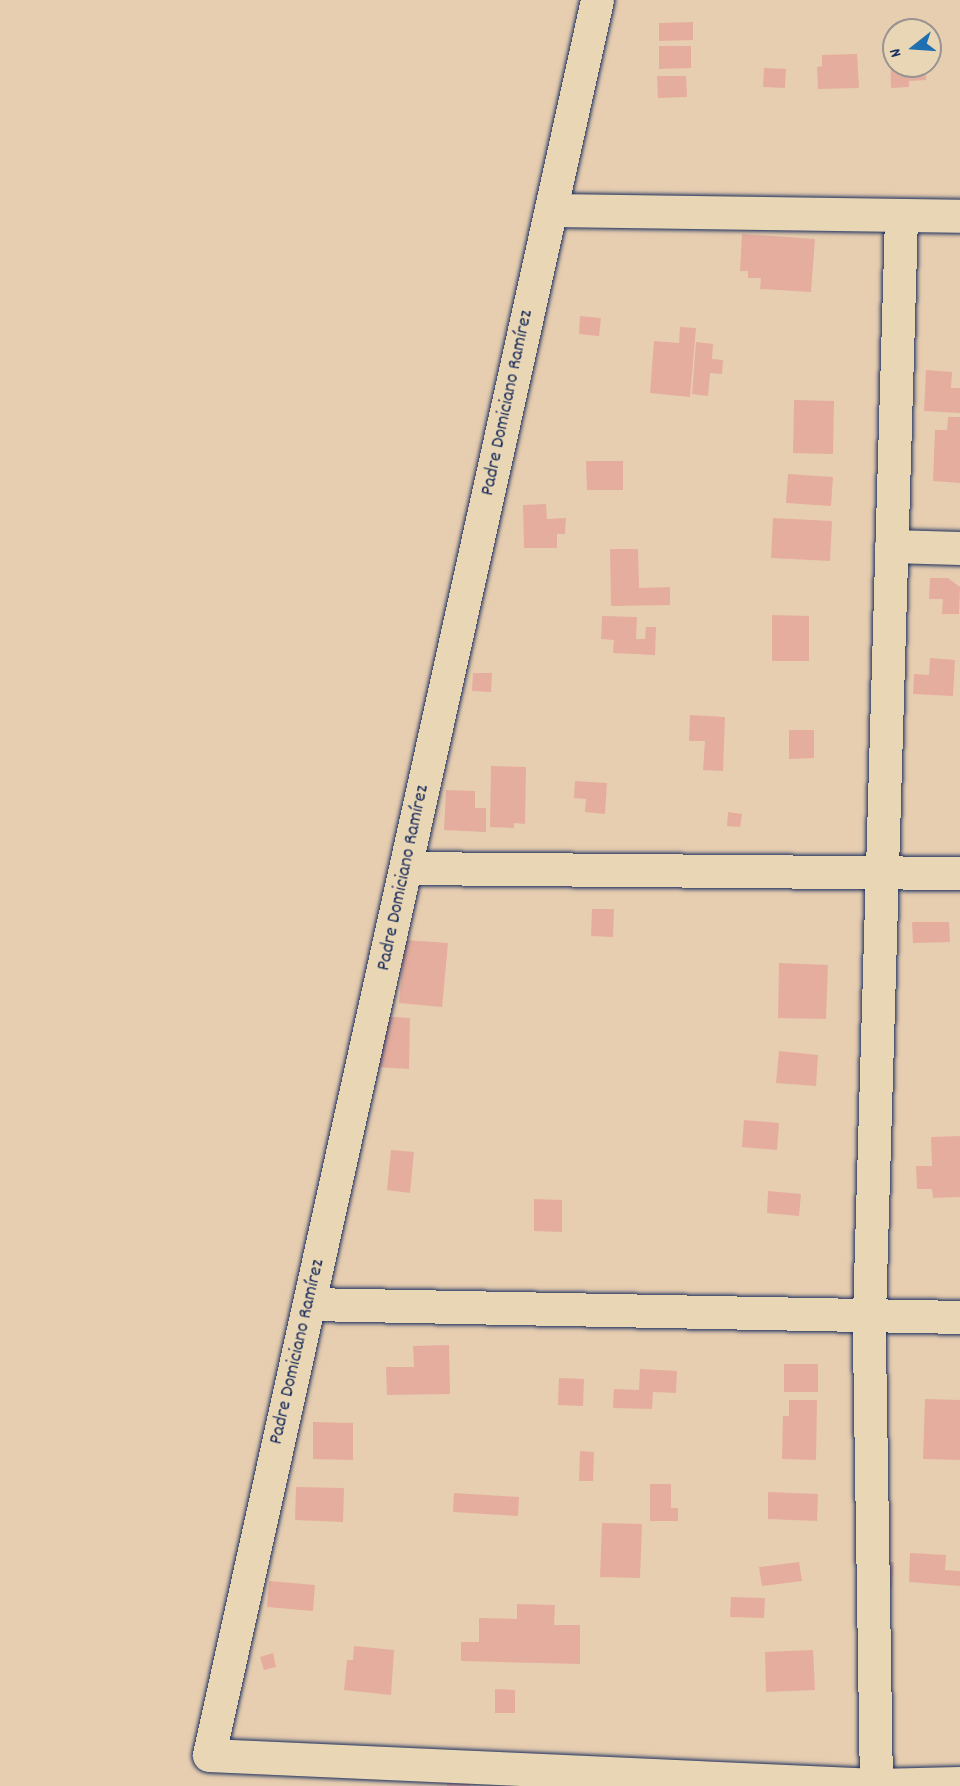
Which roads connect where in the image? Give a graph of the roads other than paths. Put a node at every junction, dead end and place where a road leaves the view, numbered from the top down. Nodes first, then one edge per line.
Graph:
1 (597, 0) edge
2 (551, 210) junction
3 (901, 215) junction
4 (960, 216) edge
5 (891, 546) junction
6 (960, 548) edge
7 (406, 868) junction
8 (882, 872) junction
9 (960, 873) edge
10 (309, 1304) junction
11 (869, 1315) junction
12 (960, 1317) edge
13 (960, 1783) edge
14 (876, 1785) edge

1 - 2 street, Padre Domiciano Ramírez
2 - 3 street
2 - 7 street, Padre Domiciano Ramírez
3 - 4 street
3 - 5 street
5 - 6 street
5 - 8 street
7 - 8 street
7 - 10 street, Padre Domiciano Ramírez
8 - 9 street
8 - 11 street
10 - 11 street
10 - 14 street, Padre Domiciano Ramírez
11 - 12 street
11 - 14 street
13 - 14 street

